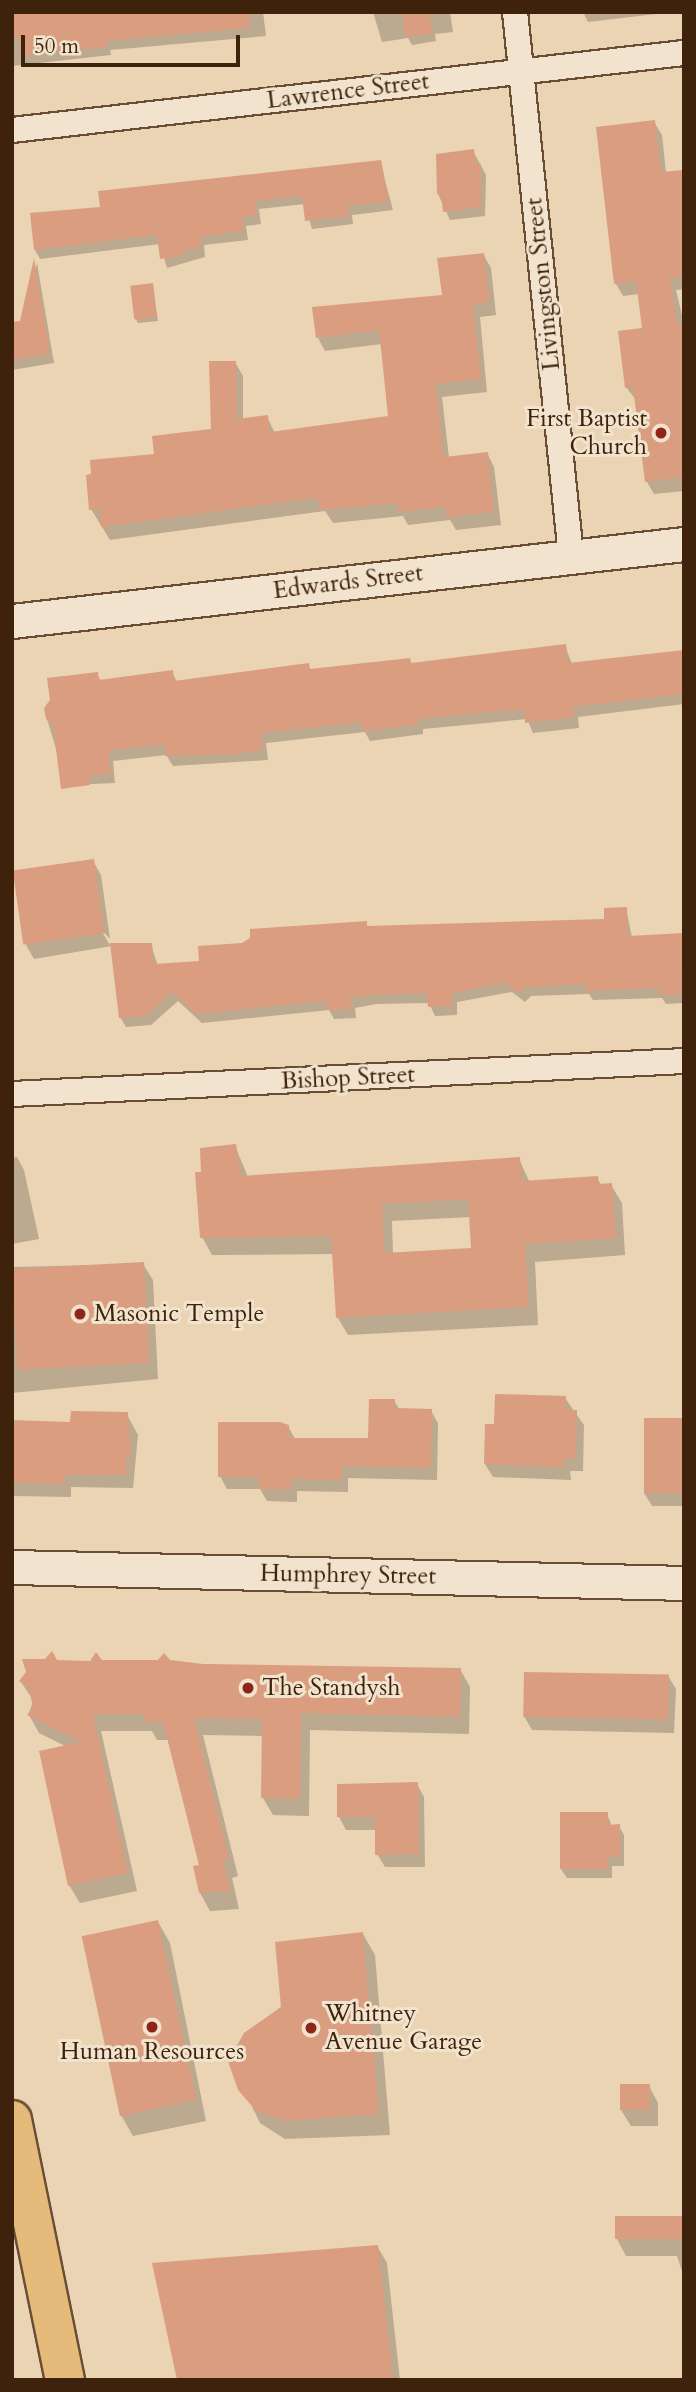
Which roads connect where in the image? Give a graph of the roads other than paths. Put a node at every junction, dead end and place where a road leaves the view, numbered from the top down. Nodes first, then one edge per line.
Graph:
1 (515, 12) edge
2 (684, 53) edge
3 (521, 71) junction
4 (12, 130) edge
5 (684, 544) edge
6 (571, 556) junction
7 (12, 621) edge
8 (684, 1061) edge
9 (12, 1094) edge
10 (12, 1567) edge
11 (684, 1583) edge
12 (12, 2120) edge
13 (65, 2380) edge

1 - 3 street, Livingston Street
2 - 3 street, Lawrence Street
3 - 4 street, Lawrence Street
3 - 6 street, Livingston Street
5 - 6 street, Edwards Street
6 - 7 street, Edwards Street
8 - 9 street, Bishop Street
10 - 11 street, Humphrey Street
12 - 13 main road

